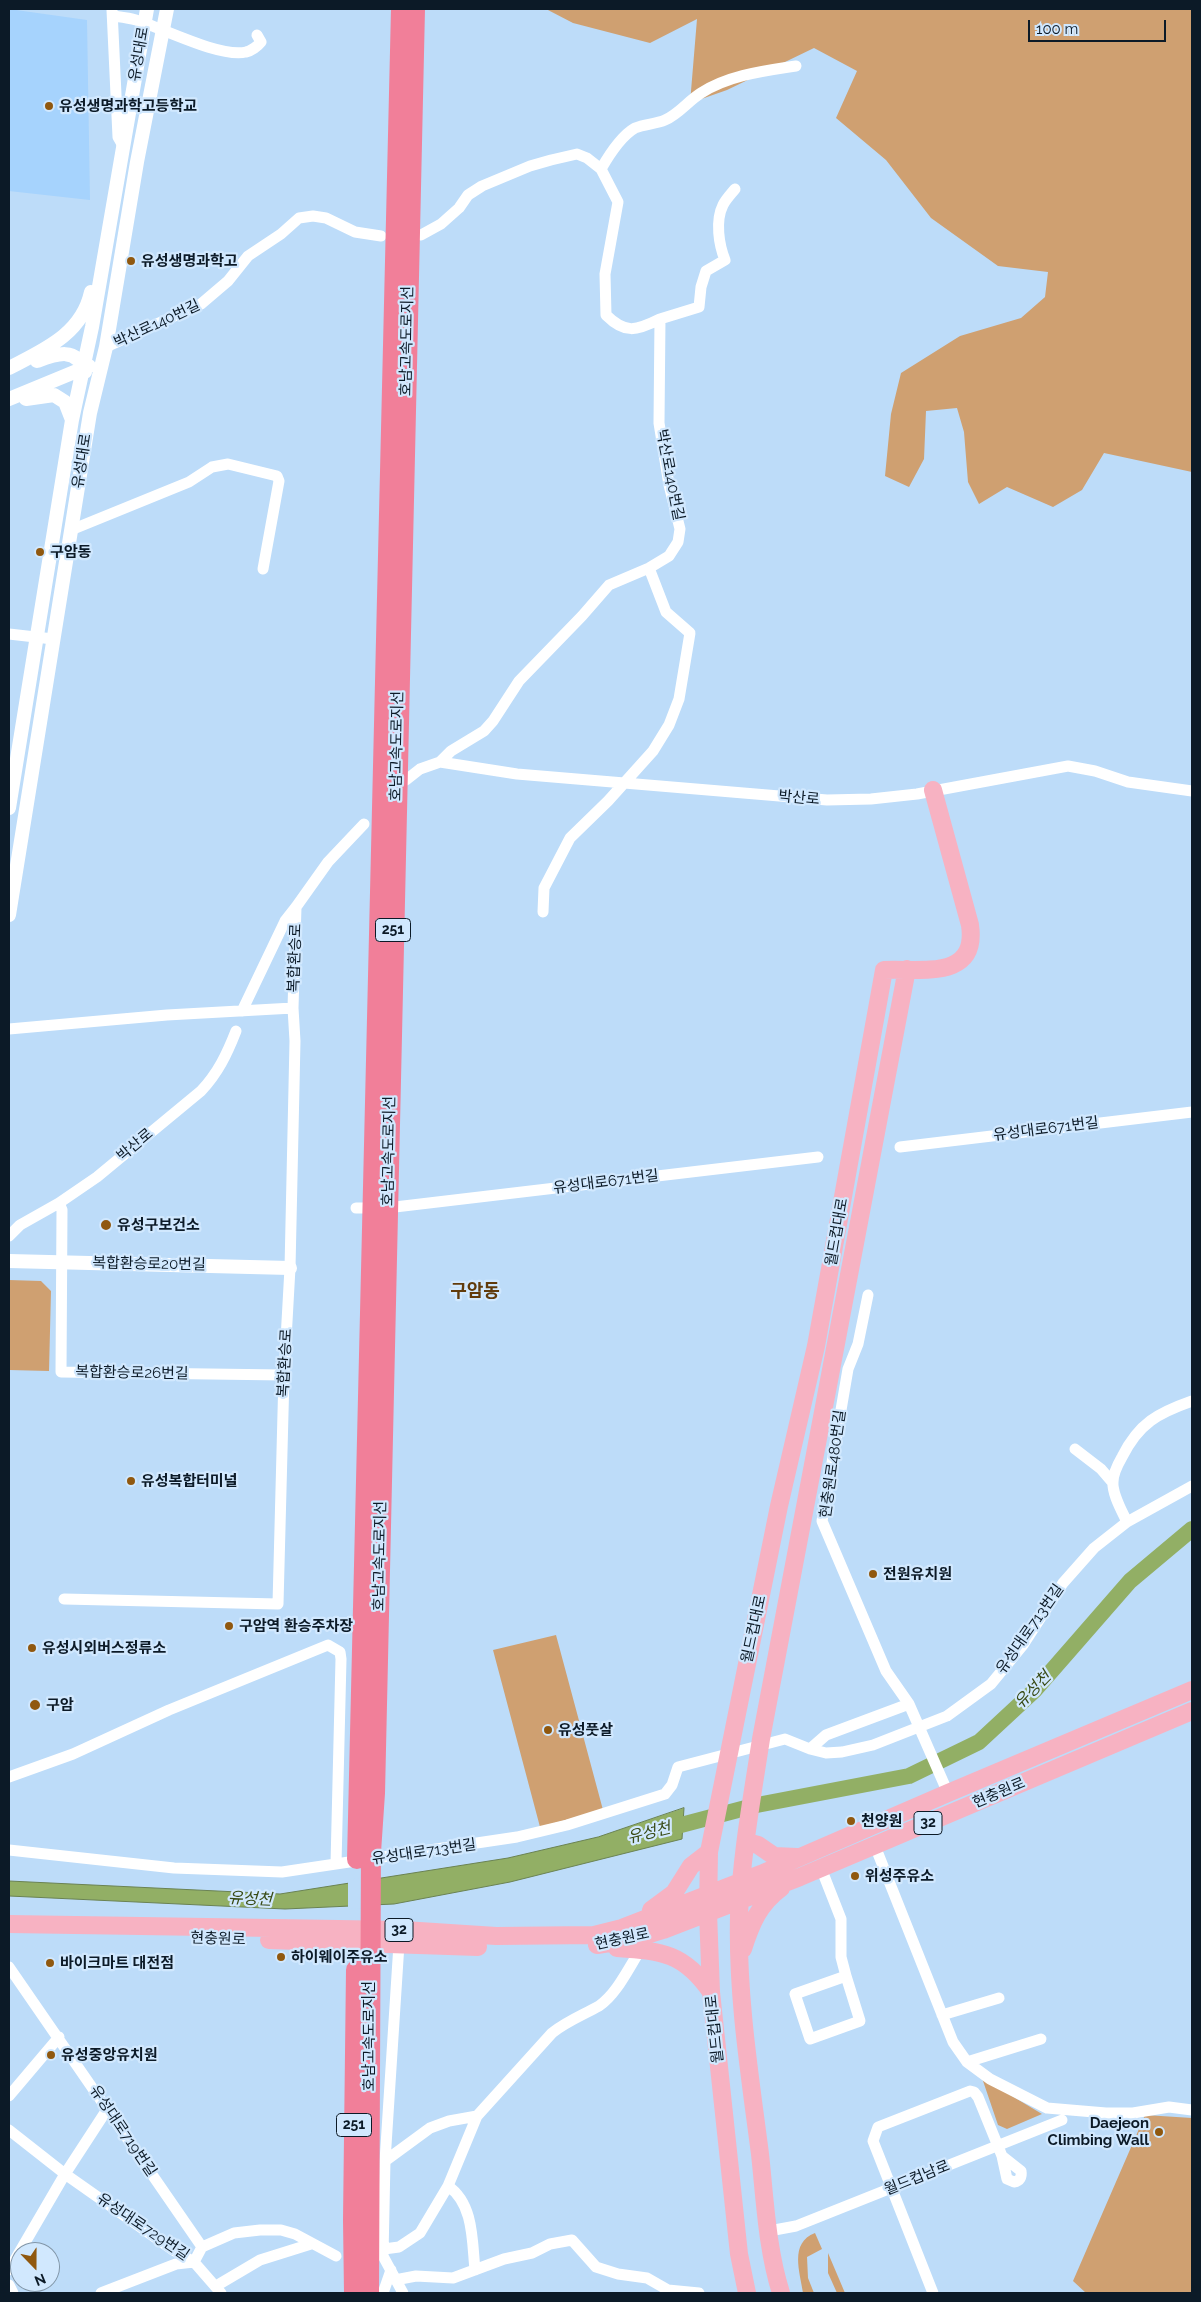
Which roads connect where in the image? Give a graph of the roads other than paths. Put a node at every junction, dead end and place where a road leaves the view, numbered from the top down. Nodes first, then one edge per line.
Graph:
1 (147, 9) edge
2 (167, 9) edge
3 (400, 9) edge
4 (415, 9) edge
5 (113, 13) edge
6 (145, 24) junction
7 (163, 30) junction
8 (257, 35) dead end
9 (796, 66) dead end
10 (122, 144) junction
11 (602, 169) junction
12 (734, 189) dead end
13 (421, 235) dead end
14 (381, 236) dead end
15 (104, 253) junction
16 (660, 319) junction
17 (106, 347) junction
18 (84, 368) junction
19 (9, 370) edge
20 (9, 399) edge
21 (9, 405) edge
22 (91, 410) junction
23 (72, 420) junction
24 (70, 530) junction
25 (649, 568) junction
26 (263, 569) dead end
27 (9, 634) edge
28 (37, 637) junction
29 (53, 639) junction
30 (440, 762) junction
31 (406, 780) dead end
32 (624, 784) junction
33 (934, 790) junction
34 (1192, 791) edge
35 (9, 808) edge
36 (364, 824) dead end
37 (296, 908) junction
38 (543, 912) dead end
39 (9, 915) edge
40 (907, 969) junction
41 (293, 1008) junction
42 (242, 1011) junction
43 (9, 1029) edge
44 (236, 1031) dead end
45 (1192, 1112) edge
46 (900, 1147) dead end
47 (818, 1157) dead end
48 (59, 1203) junction
49 (395, 1207) dead end
50 (9, 1236) edge
51 (9, 1260) edge
52 (63, 1262) junction
53 (290, 1268) junction
54 (868, 1295) dead end
55 (284, 1375) junction
56 (1192, 1401) edge
57 (1075, 1449) dead end
58 (1112, 1483) junction
59 (1192, 1486) edge
60 (1126, 1522) junction
61 (64, 1599) dead end
62 (1192, 1690) edge
63 (909, 1704) junction
64 (1192, 1710) edge
65 (1106, 1726) junction
66 (922, 1731) junction
67 (810, 1750) junction
68 (1056, 1769) junction
69 (9, 1777) edge
70 (945, 1786) junction
71 (747, 1842) junction
72 (874, 1846) junction
73 (9, 1850) edge
74 (364, 1852) junction
75 (709, 1852) junction
76 (801, 1857) junction
77 (336, 1864) junction
78 (821, 1868) junction
79 (800, 1877) junction
80 (742, 1881) junction
81 (707, 1894) junction
82 (740, 1899) junction
83 (708, 1912) junction
84 (9, 1914) edge
85 (9, 1924) edge
86 (83, 1926) junction
87 (622, 1928) junction
88 (9, 1936) edge
89 (399, 1944) junction
90 (594, 1946) junction
91 (640, 1949) junction
92 (363, 1957) junction
93 (739, 1962) junction
94 (9, 1967) edge
95 (846, 1976) junction
96 (711, 1992) junction
97 (999, 1998) dead end
98 (942, 2015) junction
99 (59, 2037) junction
100 (1041, 2039) dead end
101 (967, 2062) junction
102 (9, 2096) edge
103 (108, 2108) junction
104 (1192, 2110) edge
105 (477, 2116) junction
106 (1062, 2120) dead end
107 (9, 2130) edge
108 (1000, 2151) junction
109 (385, 2161) junction
110 (65, 2174) junction
111 (448, 2186) junction
112 (892, 2188) junction
113 (769, 2231) junction
114 (311, 2244) junction
115 (202, 2247) junction
116 (381, 2254) junction
117 (336, 2256) dead end
118 (194, 2262) junction
119 (9, 2270) edge
120 (476, 2270) junction
121 (393, 2275) junction
122 (9, 2285) edge
123 (218, 2290) edge
124 (13, 2293) edge
125 (101, 2293) edge
126 (354, 2293) edge
127 (369, 2293) edge
128 (383, 2293) edge
129 (403, 2293) edge
130 (699, 2293) edge
131 (747, 2293) edge
132 (781, 2293) edge
133 (933, 2293) edge

1 - 6 street, 유성대로
2 - 7 street, 유성대로
3 - 74 highway, 호남고속도로지선 / 251
4 - 74 highway, 호남고속도로지선 / 251
5 - 6 street
5 - 10 street
6 - 7 street
6 - 10 street, 유성대로
7 - 8 street
7 - 17 street, 유성대로
9 - 11 street
10 - 15 street, 유성대로
11 - 13 street
11 - 16 street
12 - 16 street
14 - 17 street, 박산로140번길
15 - 18 street, 유성대로
15 - 19 street
16 - 25 street, 박산로140번길
17 - 18 street
17 - 22 street, 유성대로
18 - 19 street
18 - 20 street
18 - 22 street
18 - 23 street, 유성대로
21 - 23 street
22 - 24 street, 유성대로
23 - 28 street, 유성대로
24 - 26 street
24 - 29 street, 유성대로
25 - 30 street, 박산로140번길
25 - 32 street
27 - 28 street
28 - 29 street
28 - 35 street, 유성대로
29 - 39 street, 유성대로
30 - 31 street
30 - 32 street, 박산로
32 - 33 street, 박산로
32 - 38 street
33 - 34 street, 박산로
33 - 40 main road
36 - 37 street
37 - 41 street, 복합환승로
37 - 42 street
40 - 71 main road, 월드컵대로
40 - 75 main road, 월드컵대로
41 - 42 street
41 - 53 street, 복합환승로
42 - 43 street
44 - 48 street, 박산로
45 - 46 street, 유성대로671번길
47 - 49 street, 유성대로671번길
48 - 50 street, 박산로
48 - 52 street
51 - 52 street, 복합환승로20번길
52 - 53 street, 복합환승로20번길
52 - 55 street, 복합환승로26번길
53 - 55 street, 복합환승로
54 - 63 street, 현충원로480번길
55 - 61 street, 복합환승로
56 - 58 street
57 - 58 street
58 - 60 street
59 - 60 street, 유성대로713번길
60 - 66 street, 유성대로713번길
62 - 65 main road, 현충원로 / 32
63 - 66 street, 현충원로480번길
63 - 67 street
64 - 68 main road, 현충원로 / 32
65 - 68 main road
65 - 70 main road, 현충원로 / 32
66 - 67 street, 유성대로713번길
66 - 70 street, 현충원로480번길
67 - 77 street, 유성대로713번길
68 - 72 main road, 현충원로 / 32
69 - 77 street
70 - 76 main road, 현충원로 / 32
71 - 76 main road
71 - 80 main road, 월드컵대로
72 - 78 main road, 현충원로 / 32
72 - 98 street
73 - 77 street, 유성대로713번길
74 - 92 highway, 호남고속도로지선 / 251
75 - 81 main road, 월드컵대로
75 - 87 main road
76 - 80 main road, 현충원로 / 32
78 - 79 main road, 현충원로 / 32
78 - 95 street
79 - 82 main road, 현충원로 / 32
79 - 93 main road
80 - 81 main road, 현충원로 / 32
80 - 82 main road, 월드컵대로
81 - 83 main road, 월드컵대로
81 - 87 main road, 현충원로 / 32
82 - 83 main road, 현충원로 / 32
82 - 93 main road, 월드컵대로
83 - 90 main road, 현충원로 / 32
83 - 96 main road, 월드컵대로
84 - 86 main road
85 - 86 main road
86 - 87 main road, 현충원로 / 32
88 - 89 main road, 현충원로 / 32
89 - 90 main road, 현충원로 / 32
89 - 109 street
90 - 91 main road
91 - 96 main road
91 - 105 street
92 - 126 highway, 호남고속도로지선 / 251
92 - 127 highway, 호남고속도로지선 / 251
93 - 113 main road, 월드컵대로
94 - 99 street, 유성대로719번길
95 - 95 street
96 - 131 main road, 월드컵대로
97 - 98 street
98 - 101 street
99 - 102 street
99 - 103 street, 유성대로719번길
100 - 101 street
101 - 104 street
103 - 110 street
103 - 115 street, 유성대로719번길
105 - 109 street
105 - 111 street
106 - 108 street, 월드컵남로
107 - 110 street, 유성대로729번길
108 - 112 street, 월드컵남로
108 - 112 street
109 - 116 street
110 - 118 street, 유성대로729번길
110 - 119 street
111 - 116 street
111 - 120 street
112 - 113 street, 월드컵남로
112 - 133 street
113 - 132 main road, 월드컵대로
114 - 115 street
114 - 117 street
114 - 123 street, 유성대로729번길
115 - 118 street
116 - 121 street
118 - 123 street, 유성대로729번길
118 - 125 street
120 - 121 street
120 - 130 street
121 - 128 street
121 - 129 street
122 - 124 street

